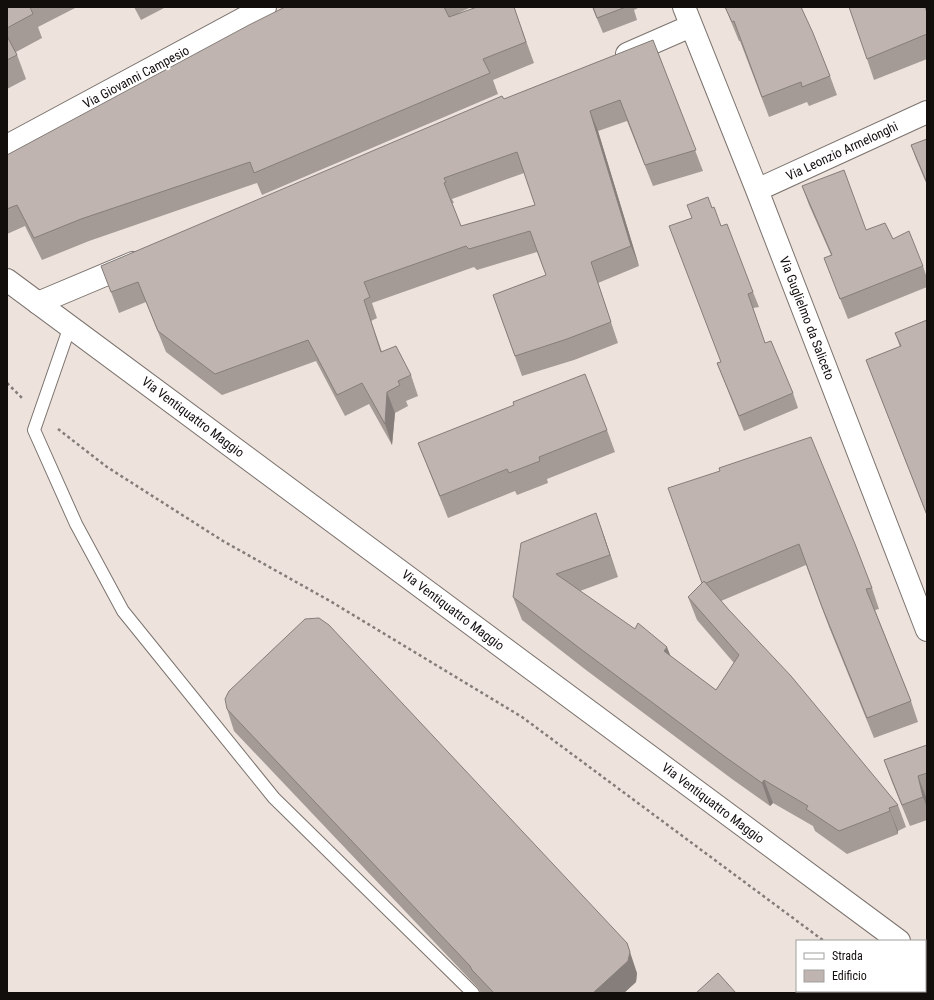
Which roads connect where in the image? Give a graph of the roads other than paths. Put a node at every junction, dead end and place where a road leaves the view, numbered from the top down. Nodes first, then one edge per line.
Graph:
1 (265, 7) edge
2 (687, 17) edge
3 (610, 61) edge
4 (927, 112) edge
5 (7, 146) edge
6 (757, 190) junction
7 (148, 257) edge
8 (7, 280) edge
9 (38, 304) junction
10 (70, 326) junction
11 (927, 630) edge
12 (898, 940) edge
13 (473, 993) edge

1 - 5 street, Via Giovanni Campesio
2 - 3 street
2 - 6 street, Via Guglielmo da Saliceto
4 - 6 street, Via Leonzio Armelonghi
6 - 11 street, Via Guglielmo da Saliceto
7 - 9 street
8 - 9 street, Via Ventiquattro Maggio
9 - 10 street, Via Ventiquattro Maggio
10 - 12 street, Via Ventiquattro Maggio
10 - 13 lane

